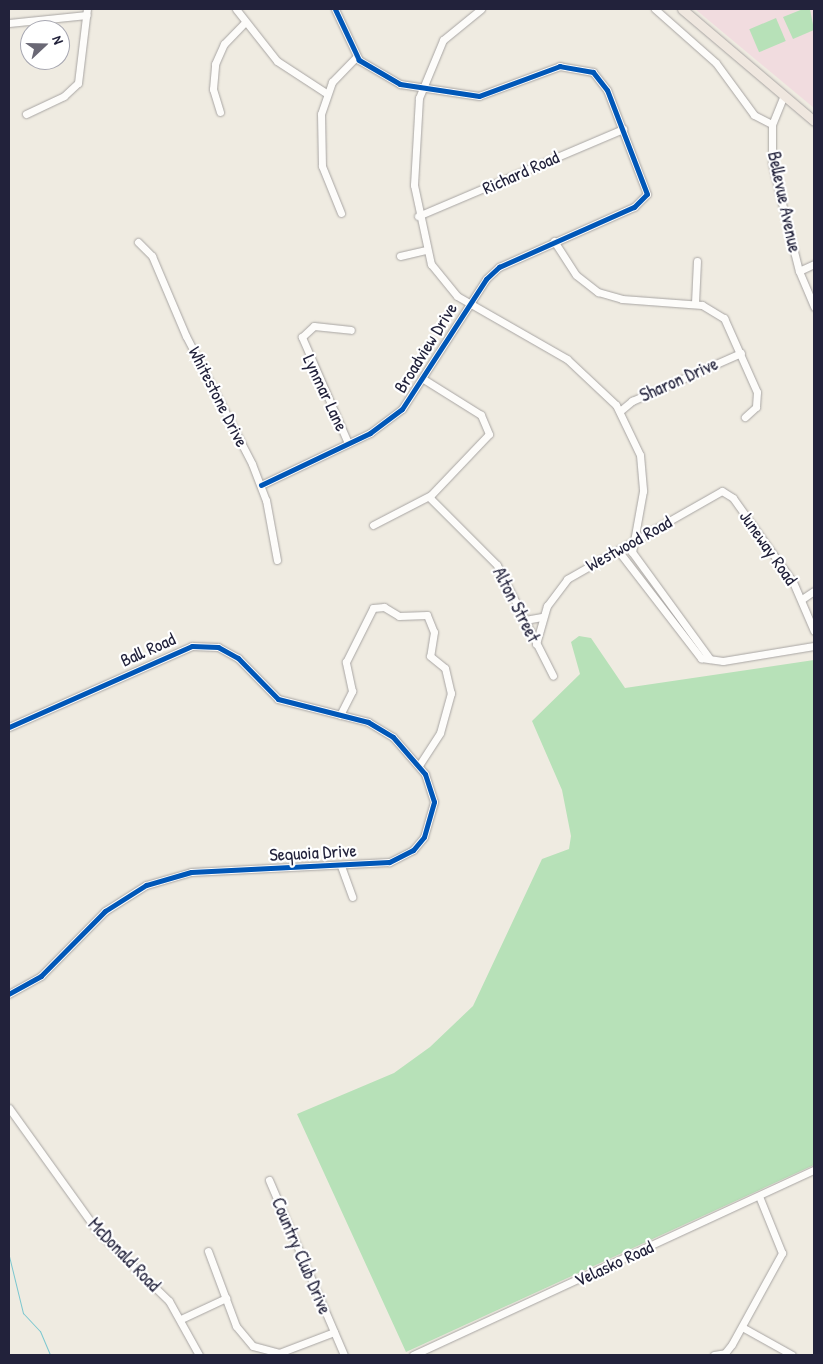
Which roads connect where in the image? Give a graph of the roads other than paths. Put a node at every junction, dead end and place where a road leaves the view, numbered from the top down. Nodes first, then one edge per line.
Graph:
1 (236, 9) edge
2 (335, 9) edge
3 (481, 9) edge
4 (655, 9) edge
5 (682, 9) edge
6 (87, 12) edge
7 (9, 23) edge
8 (244, 23) junction
9 (356, 57) junction
10 (422, 87) junction
11 (326, 93) junction
12 (784, 95) junction
13 (220, 112) dead end
14 (26, 114) dead end
15 (814, 121) edge
16 (772, 124) junction
17 (623, 129) junction
18 (341, 213) dead end
19 (418, 216) junction
20 (554, 241) junction
21 (138, 242) dead end
22 (426, 250) junction
23 (400, 256) dead end
24 (697, 261) dead end
25 (814, 264) edge
26 (799, 271) junction
27 (470, 303) junction
28 (695, 303) junction
29 (814, 307) edge
30 (351, 330) dead end
31 (741, 353) junction
32 (425, 380) junction
33 (620, 410) junction
34 (746, 416) dead end
35 (348, 443) junction
36 (261, 485) junction
37 (730, 494) joint
38 (429, 497) junction
39 (373, 525) dead end
40 (631, 546) junction
41 (620, 553) junction
42 (278, 560) dead end
43 (814, 591) edge
44 (802, 599) junction
45 (542, 617) junction
46 (525, 620) junction
47 (814, 631) edge
48 (536, 644) junction
49 (814, 646) edge
50 (710, 659) junction
51 (553, 676) dead end
52 (340, 715) junction
53 (9, 726) edge
54 (418, 765) junction
55 (341, 866) junction
56 (352, 898) dead end
57 (9, 994) edge
58 (9, 1108) edge
59 (814, 1170) edge
60 (269, 1180) dead end
61 (759, 1196) junction
62 (208, 1251) dead end
63 (226, 1298) junction
64 (181, 1319) junction
65 (742, 1327) junction
66 (334, 1332) junction
67 (199, 1355) edge
68 (344, 1355) edge
69 (414, 1355) edge
70 (714, 1355) edge
71 (792, 1355) edge

1 - 8 street
2 - 9 street
3 - 10 street
4 - 16 street
5 - 12 main road
6 - 7 street
6 - 14 street
8 - 11 street
8 - 13 street
9 - 10 street
9 - 11 street
10 - 17 street
10 - 19 street
11 - 18 street
12 - 15 main road
12 - 16 street, Bellevue Avenue
16 - 26 street, Bellevue Avenue
17 - 19 street, Richard Road
17 - 20 street, Broadview Drive
19 - 22 street
20 - 27 street, Broadview Drive
20 - 28 street
21 - 36 street, Whitestone Drive
22 - 23 street
22 - 27 street
24 - 28 street
25 - 26 street
26 - 29 street, Bellevue Avenue
27 - 32 street, Broadview Drive
27 - 33 street
28 - 31 street
30 - 35 street, Lynmar Lane
31 - 33 street, Sharon Drive
31 - 34 street
32 - 35 street, Broadview Drive
32 - 38 street
33 - 40 street
35 - 36 street, Broadview Drive
36 - 42 street, Whitestone Drive
37 - 40 street, Westwood Road
37 - 44 street, Juneway Road
38 - 39 street
38 - 46 street, Alton Street
40 - 41 street, Westwood Road
40 - 50 street
41 - 45 street, Westwood Road
41 - 50 street
43 - 44 street
44 - 47 street, Juneway Road
45 - 46 street
45 - 48 street, Westwood Road
46 - 48 street, Alton Street
48 - 51 street, Alton Street
49 - 50 street
52 - 53 street, Ball Road
52 - 54 street, Ball Road
52 - 54 street
54 - 55 street, Sequoia Drive
55 - 56 street, Sequoia Drive
55 - 57 street, Sequoia Drive
58 - 64 street, McDonald Road
59 - 61 street, Velasko Road
60 - 66 street, Country Club Drive
61 - 65 street
61 - 69 street, Velasko Road
62 - 63 street, Country Club Drive
63 - 64 street
63 - 66 street, Country Club Drive
64 - 67 street, McDonald Road
65 - 70 street
65 - 71 street
66 - 68 street, Country Club Drive

